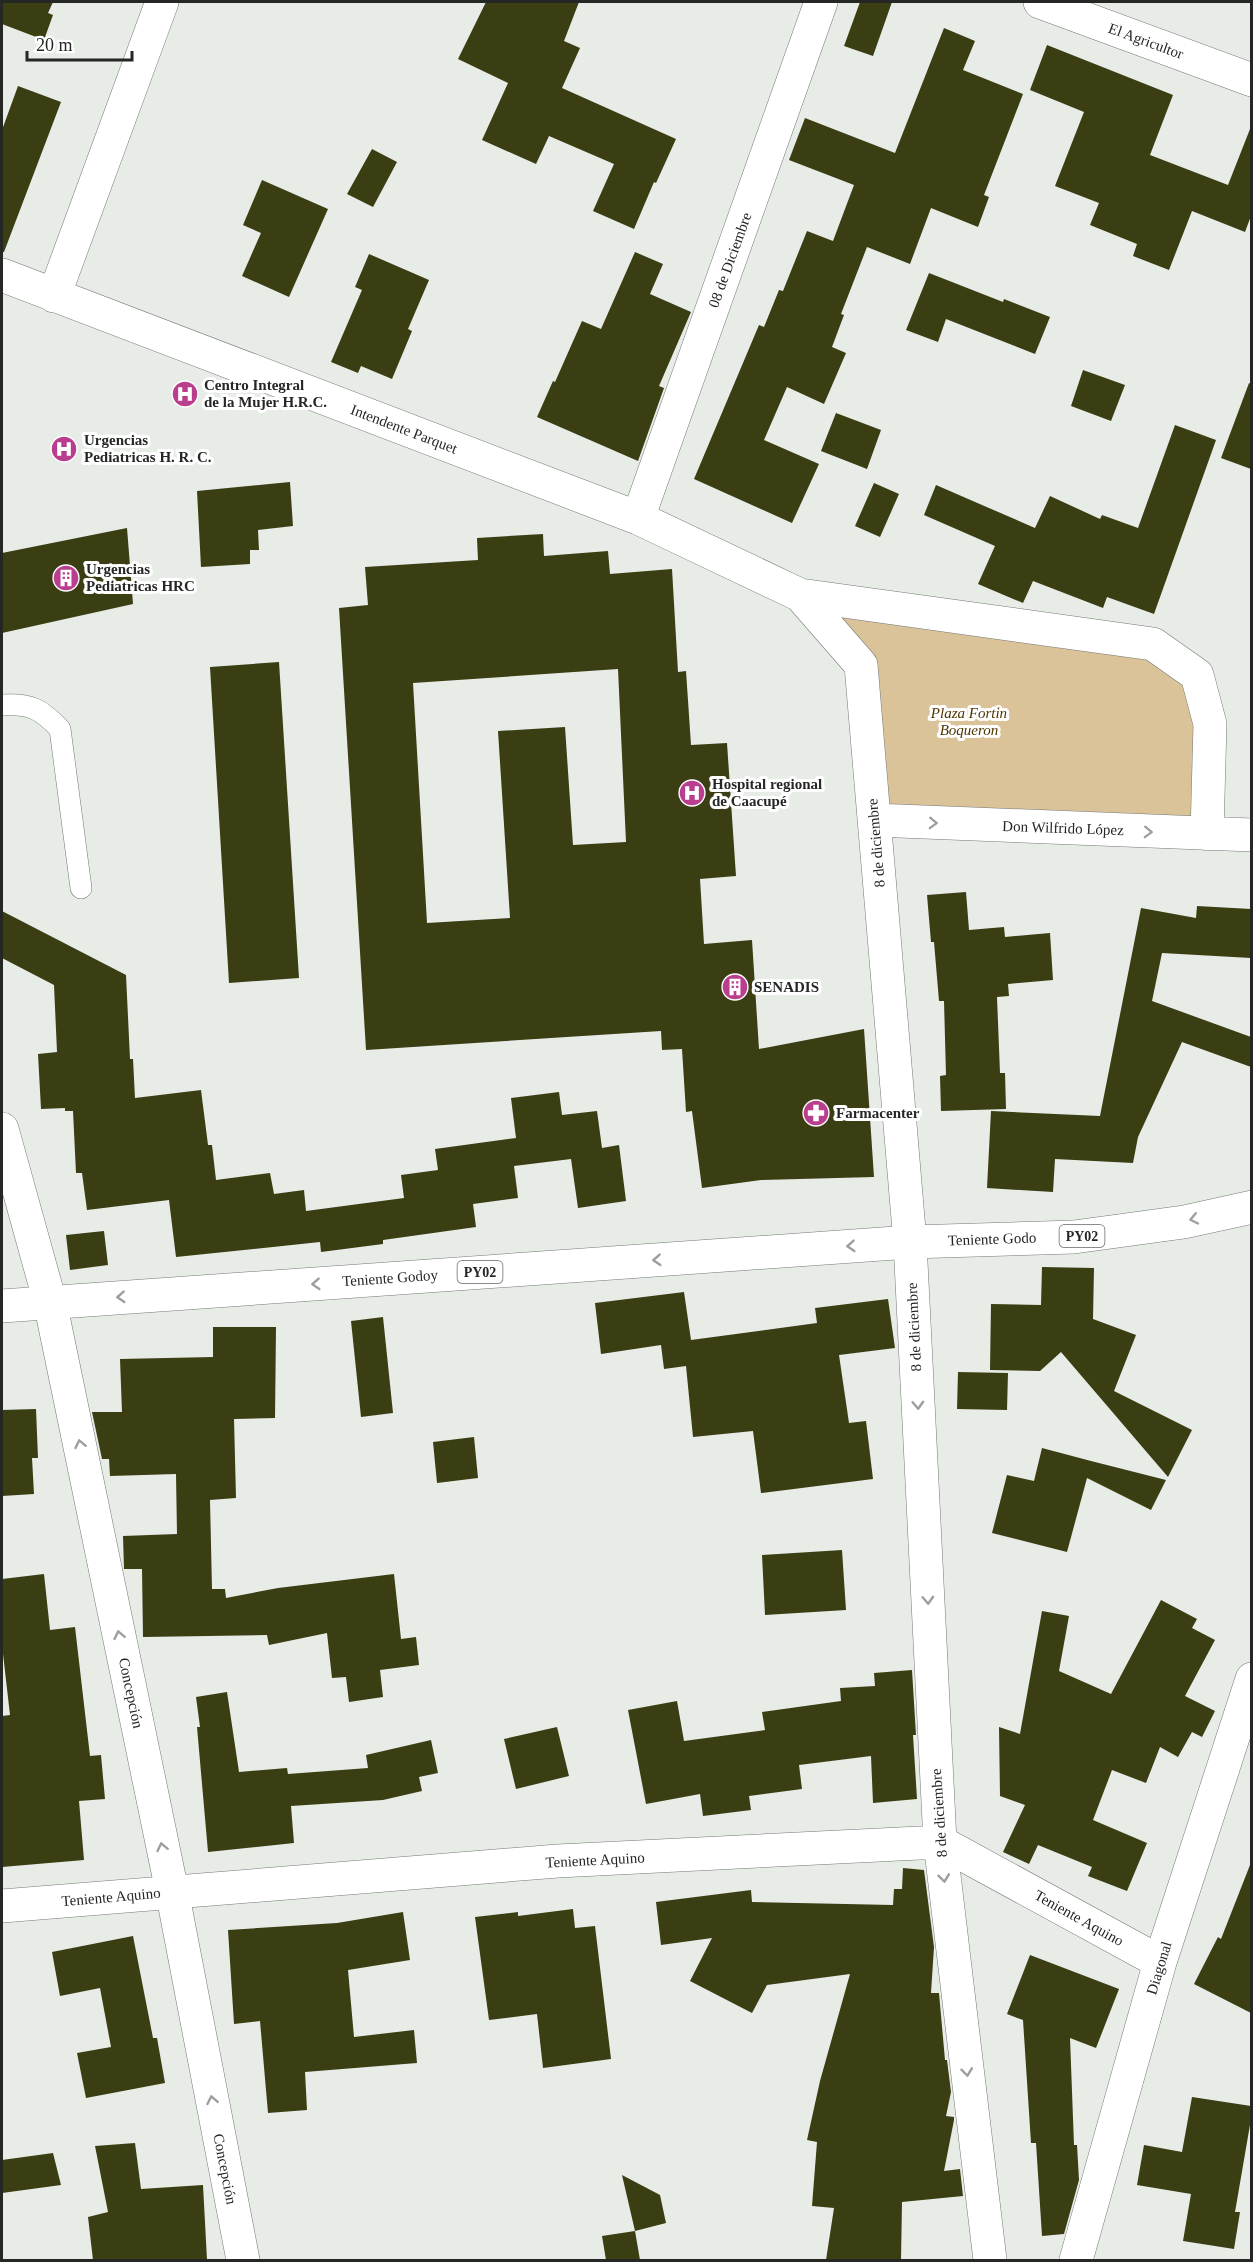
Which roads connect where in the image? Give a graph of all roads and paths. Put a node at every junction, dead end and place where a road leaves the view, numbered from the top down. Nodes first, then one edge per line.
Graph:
1 (162, 2) edge
2 (821, 2) edge
3 (1040, 2) edge
4 (1251, 80) edge
5 (2, 275) edge
6 (54, 296) junction
7 (638, 518) junction
8 (800, 595) junction
9 (2, 705) edge
10 (874, 820) junction
11 (1207, 834) junction
12 (1251, 835) edge
13 (81, 888) dead end
14 (2, 1129) edge
15 (1251, 1207) edge
16 (910, 1242) junction
17 (50, 1302) junction
18 (2, 1306) edge
19 (1251, 1679) edge
20 (940, 1842) junction
21 (172, 1891) junction
22 (2, 1906) edge
23 (1160, 1962) junction
24 (243, 2260) edge
25 (990, 2260) edge
26 (1076, 2260) edge

1 - 6 street
2 - 7 street, 08 de Diciembre
3 - 4 street, El Agricultor
5 - 6 street, Intendente Parquet
6 - 7 street, Intendente Parquet
7 - 8 street, 8 de diciembre
8 - 10 street, 8 de diciembre
8 - 11 street
9 - 13 lane
10 -> 11 street, Don Wilfrido López
10 - 16 street, 8 de diciembre
11 - 12 street, Don Wilfrido López
14 - 17 street, Concepción
15 -> 16 street, Teniente Godo / PY02
16 -> 17 street, Teniente Godoy / PY02
16 -> 20 street, 8 de diciembre
17 - 18 street, PY02
21 -> 17 street, Concepción
19 - 23 street, Diagonal
20 - 21 street, Teniente Aquino
20 - 23 street, Teniente Aquino
20 -> 25 street, 8 de diciembre
21 - 22 street, Teniente Aquino
24 -> 21 street, Concepción
23 - 26 street, Diagonal

